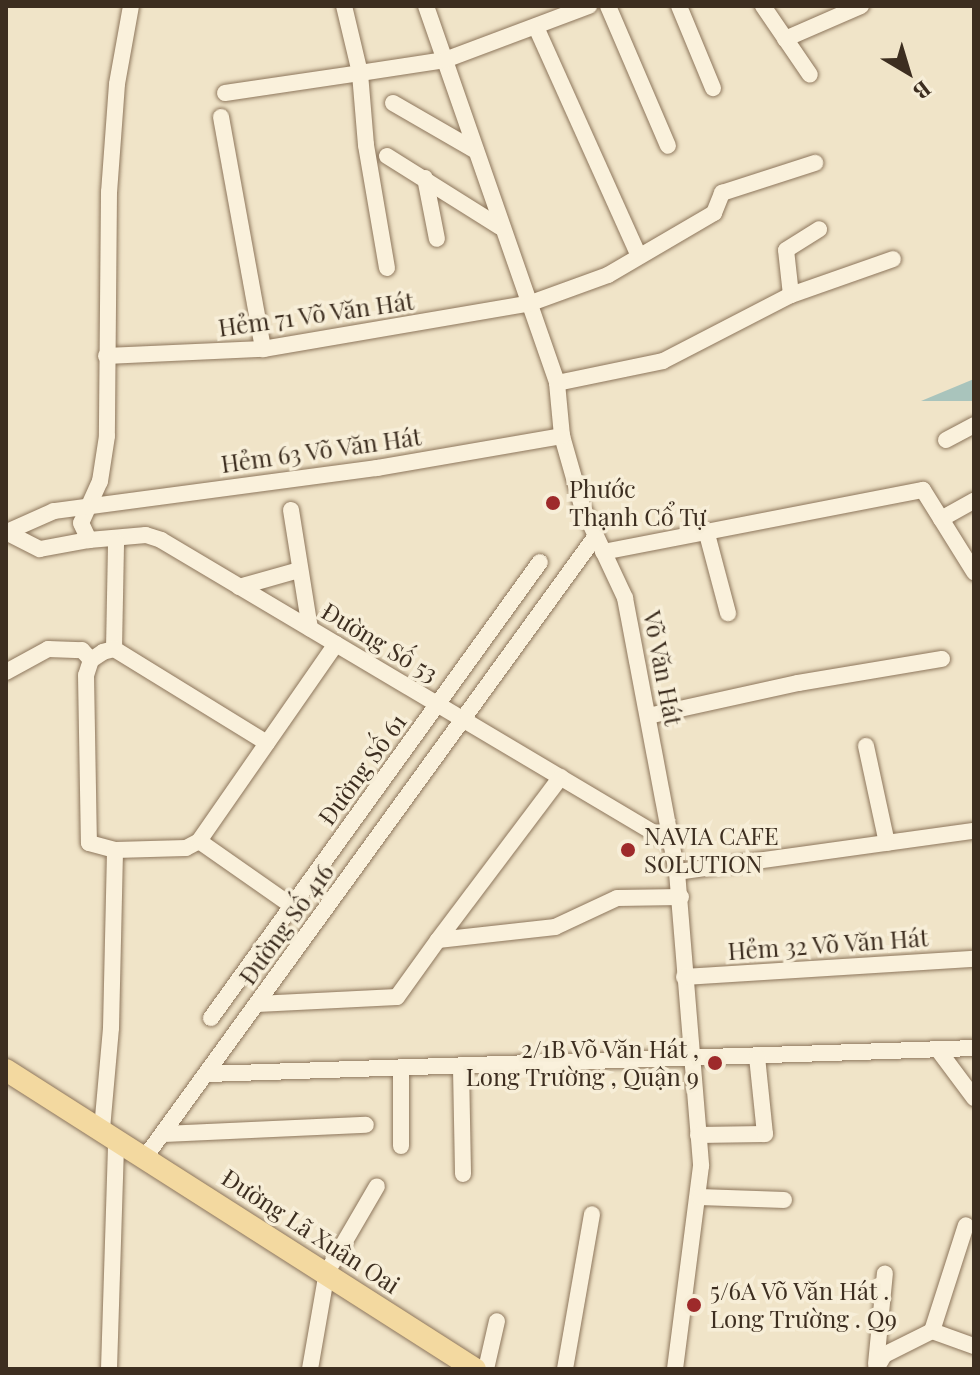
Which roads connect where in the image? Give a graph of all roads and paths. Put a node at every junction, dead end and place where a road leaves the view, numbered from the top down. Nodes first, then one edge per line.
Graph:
1 (131, 6) edge
2 (344, 6) edge
3 (426, 6) edge
4 (589, 6) edge
5 (608, 6) edge
6 (679, 6) edge
7 (861, 6) edge
8 (766, 7) edge
9 (536, 27) junction
10 (785, 39) junction
11 (445, 60) junction
12 (360, 73) junction
13 (810, 75) dead end
14 (713, 88) dead end
15 (225, 93) dead end
16 (393, 103) dead end
17 (221, 117) dead end
18 (668, 146) dead end
19 (476, 151) junction
20 (387, 156) dead end
21 (815, 163) dead end
22 (425, 178) junction
23 (500, 227) junction
24 (819, 229) dead end
25 (437, 239) dead end
26 (639, 256) junction
27 (893, 259) dead end
28 (387, 268) dead end
29 (791, 295) junction
30 (531, 303) junction
31 (263, 349) junction
32 (106, 356) junction
33 (557, 383) junction
34 (974, 425) edge
35 (562, 436) junction
36 (946, 440) dead end
37 (974, 501) edge
38 (87, 506) junction
39 (291, 510) dead end
40 (941, 519) junction
41 (8, 532) edge
42 (707, 534) junction
43 (89, 540) junction
44 (116, 542) junction
45 (599, 545) junction
46 (540, 562) dead end
47 (299, 570) junction
48 (974, 572) edge
49 (239, 587) junction
50 (728, 613) dead end
51 (310, 628) junction
52 (336, 644) junction
53 (114, 649) junction
54 (942, 659) dead end
55 (91, 660) junction
56 (6, 672) edge
57 (439, 705) junction
58 (648, 716) junction
59 (464, 720) junction
60 (267, 743) junction
61 (866, 746) dead end
62 (561, 777) junction
63 (974, 831) edge
64 (199, 841) junction
65 (671, 843) junction
66 (887, 843) junction
67 (115, 850) junction
68 (677, 872) junction
69 (681, 897) junction
70 (292, 906) junction
71 (438, 940) junction
72 (974, 959) edge
73 (684, 977) junction
74 (257, 1004) junction
75 (211, 1018) dead end
76 (974, 1048) edge
77 (939, 1051) junction
78 (757, 1057) junction
79 (689, 1059) junction
80 (461, 1068) junction
81 (6, 1070) edge
82 (401, 1070) junction
83 (207, 1074) junction
84 (974, 1098) edge
85 (366, 1125) dead end
86 (109, 1134) junction
87 (164, 1134) junction
88 (698, 1135) junction
89 (401, 1146) dead end
90 (146, 1156) junction
91 (463, 1174) dead end
92 (377, 1186) dead end
93 (700, 1197) junction
94 (784, 1200) dead end
95 (592, 1214) dead end
96 (966, 1225) dead end
97 (327, 1272) junction
98 (885, 1273) dead end
99 (497, 1321) dead end
100 (932, 1331) junction
101 (972, 1341) edge
102 (876, 1366) edge
103 (109, 1369) edge
104 (310, 1369) edge
105 (475, 1369) edge
106 (486, 1369) edge
107 (565, 1369) edge
108 (675, 1369) edge

1 - 32 street
2 - 12 street
3 - 11 street, Võ Văn Hát
4 - 9 street
5 - 18 street
6 - 14 street
7 - 10 street
8 - 10 street
9 - 11 street
9 - 26 street
10 - 13 street
11 - 12 street
11 - 19 street, Võ Văn Hát
12 - 15 street
12 - 28 street
16 - 19 street
17 - 31 street
19 - 23 street, Võ Văn Hát
20 - 22 street
21 - 26 street, Hẻm 71 Võ Văn Hát
22 - 23 street
22 - 25 street
23 - 30 street, Võ Văn Hát
24 - 29 street
26 - 30 street, Hẻm 71 Võ Văn Hát
27 - 29 street
29 - 33 street
30 - 31 street, Hẻm 71 Võ Văn Hát
30 - 33 street, Võ Văn Hát
31 - 32 street, Hẻm 71 Võ Văn Hát
32 - 38 street
33 - 35 street, Võ Văn Hát
34 - 36 street
35 - 38 street, Hẻm 63 Võ Văn Hát
35 - 45 street, Võ Văn Hát
37 - 40 street
38 - 41 street, Hẻm 63 Võ Văn Hát
38 - 43 street
39 - 47 street
40 - 42 street
40 - 48 street
41 - 43 street, Đường Số 53
42 - 45 street
42 - 50 street
43 - 44 street, Đường Số 53
44 - 49 street, Đường Số 53
44 - 53 street
45 - 58 street, Võ Văn Hát
45 - 59 street, Đường Số 416
46 - 57 street, Đường Số 61
47 - 49 street
47 - 51 street
49 - 51 street, Đường Số 53
51 - 52 street, Đường Số 53
52 - 57 street, Đường Số 53
52 - 60 street
53 - 55 street
53 - 60 street
54 - 58 street
55 - 56 street
55 - 67 street
57 - 59 street, Đường Số 53
57 - 70 street, Đường Số 61
58 - 65 street, Võ Văn Hát
59 - 62 street, Đường Số 53
59 - 74 street, Đường Số 416
60 - 64 street
61 - 66 street
62 - 65 street, Đường Số 53
62 - 71 street
63 - 66 street
64 - 67 street
64 - 70 street
65 - 68 street, Võ Văn Hát
66 - 68 street
67 - 86 street
68 - 69 street, Võ Văn Hát
69 - 71 street
69 - 73 street, Võ Văn Hát
70 - 75 street, Đường Số 61
71 - 74 street
72 - 73 street, Hẻm 32 Võ Văn Hát
73 - 79 street, Võ Văn Hát
74 - 83 street, Đường Số 416
76 - 77 street
77 - 78 street
77 - 84 street
78 - 79 street
78 - 88 street
79 - 80 street
79 - 88 street, Võ Văn Hát
80 - 82 street
80 - 91 street
81 - 86 main road, Đường Lã Xuân Oai
82 - 83 street
82 - 89 street
83 - 87 street, Đường Số 416
85 - 87 street
86 - 90 main road, Đường Lã Xuân Oai
86 - 103 street
87 - 90 street, Đường Số 416
88 - 93 street, Võ Văn Hát
90 - 97 main road, Đường Lã Xuân Oai
92 - 97 street
93 - 94 street
93 - 108 street, Võ Văn Hát
95 - 107 street
96 - 100 street
97 - 104 street
97 - 105 main road, Đường Lã Xuân Oai
98 - 102 street
99 - 106 street
100 - 101 street
100 - 102 street

